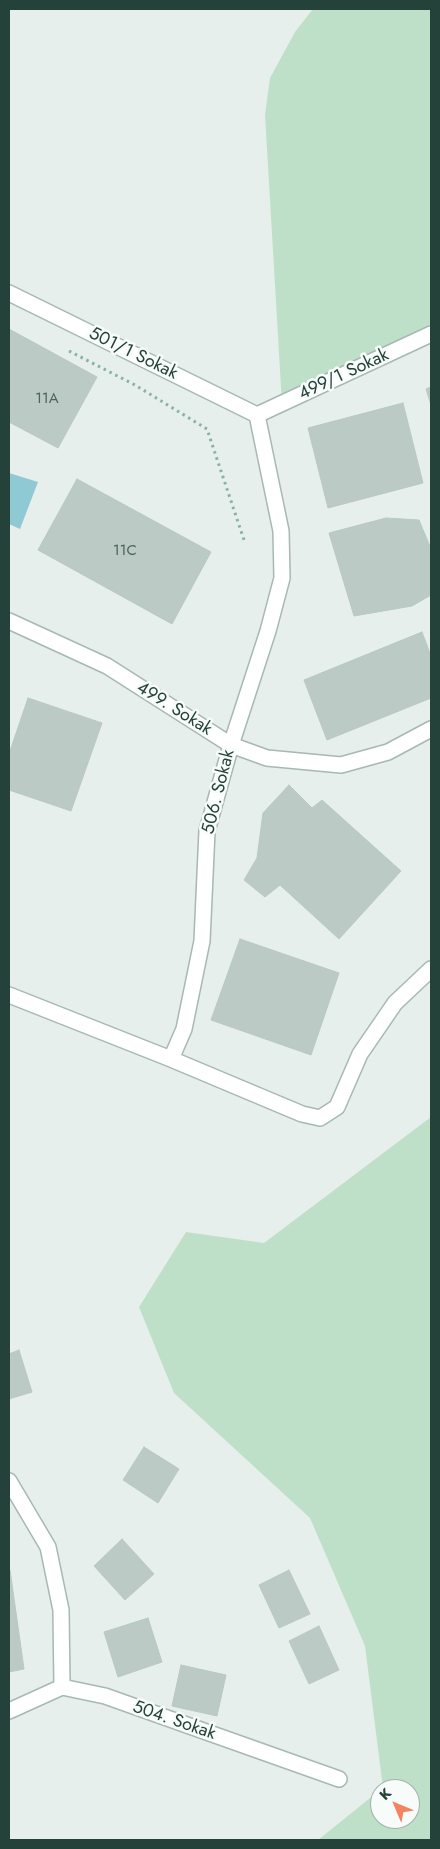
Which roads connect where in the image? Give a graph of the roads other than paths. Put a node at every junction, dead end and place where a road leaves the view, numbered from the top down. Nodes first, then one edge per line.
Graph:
1 (9, 293) edge
2 (431, 334) edge
3 (256, 415) junction
4 (9, 621) edge
5 (431, 729) edge
6 (231, 745) junction
7 (431, 969) edge
8 (9, 995) edge
9 (171, 1059) junction
10 (9, 1481) edge
11 (62, 1687) junction
12 (9, 1711) edge
13 (339, 1779) dead end

1 - 3 street, 501/1 Sokak
2 - 3 street, 499/1 Sokak
3 - 6 street, 506. Sokak
4 - 6 street, 499. Sokak
5 - 6 street, 499. Sokak
6 - 9 street, 506. Sokak
7 - 9 street
8 - 9 street
10 - 11 street
11 - 12 street
11 - 13 street, 504. Sokak

